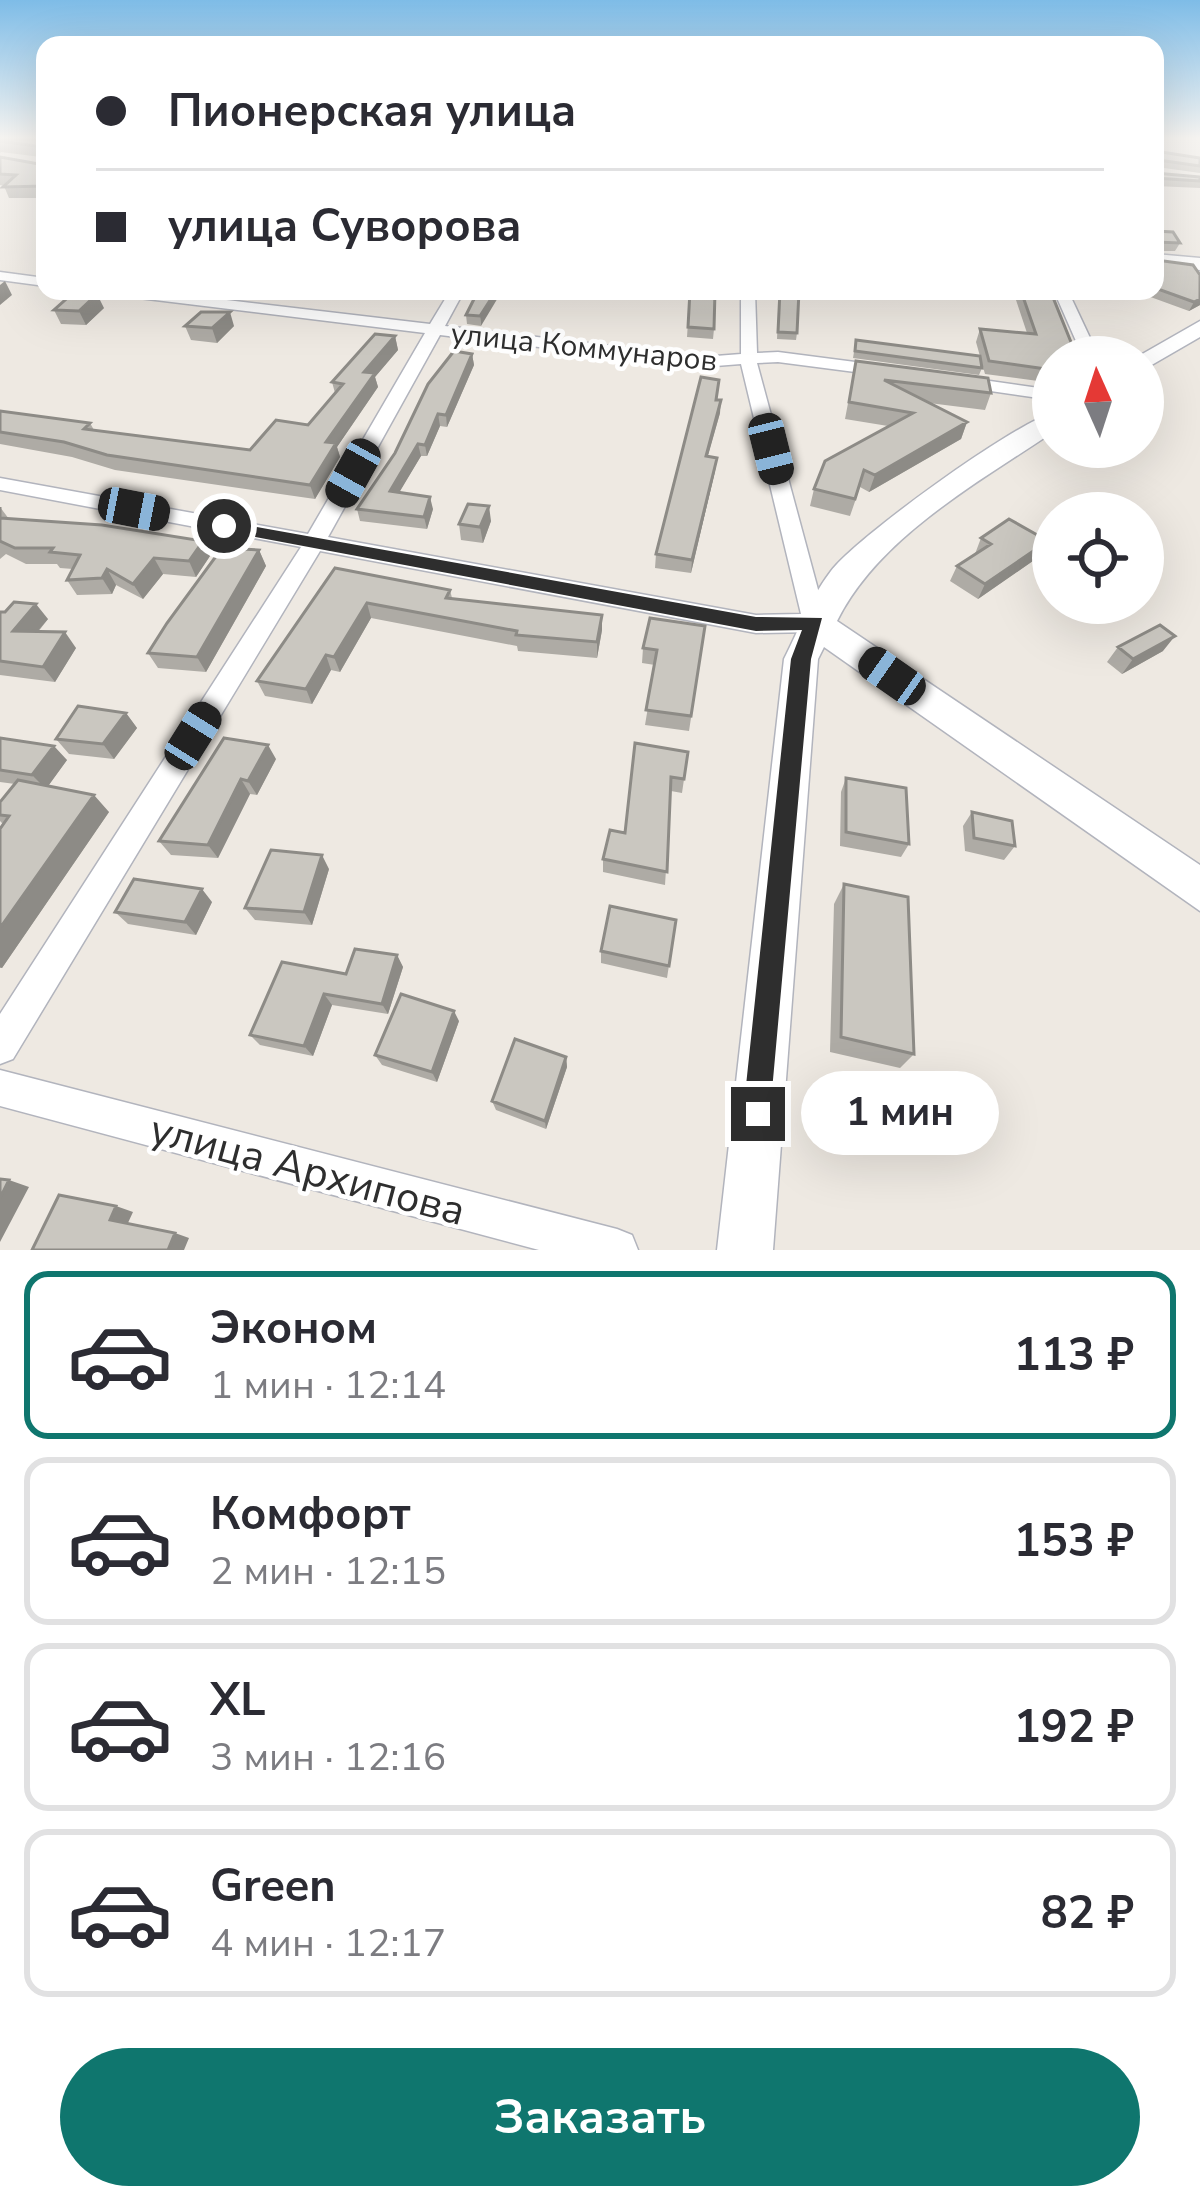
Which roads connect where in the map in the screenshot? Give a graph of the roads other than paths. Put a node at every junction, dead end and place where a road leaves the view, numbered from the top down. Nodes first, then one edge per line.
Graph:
1 (1164, 261) edge
2 (1200, 264) edge
3 (0, 276) edge
4 (36, 281) edge
5 (184, 300) edge
6 (452, 300) edge
7 (748, 300) edge
8 (1065, 300) edge
9 (1200, 328) edge
10 (433, 332) junction
11 (1081, 336) edge
12 (1164, 350) edge
13 (749, 362) junction
14 (915, 375) edge
15 (938, 379) edge
16 (1032, 392) edge
17 (1032, 436) edge
18 (0, 484) edge
19 (314, 543) junction
20 (815, 623) junction
21 (1200, 890) edge
22 (0, 1046) edge
23 (0, 1088) edge
24 (617, 1250) edge
25 (746, 1250) edge

1 - 2 main road
3 - 4 street
5 - 10 street, улица Коммунаров
6 - 10 street
7 - 13 street
8 - 11 street
9 - 12 main road
10 - 13 street, улица Коммунаров
10 - 19 street
13 - 14 street, улица Коммунаров
13 - 20 street
15 - 16 street
17 - 20 main road
18 - 19 street
19 - 20 street
19 - 22 street
20 - 21 main road
20 - 25 main road
23 - 24 street, улица Архипова

